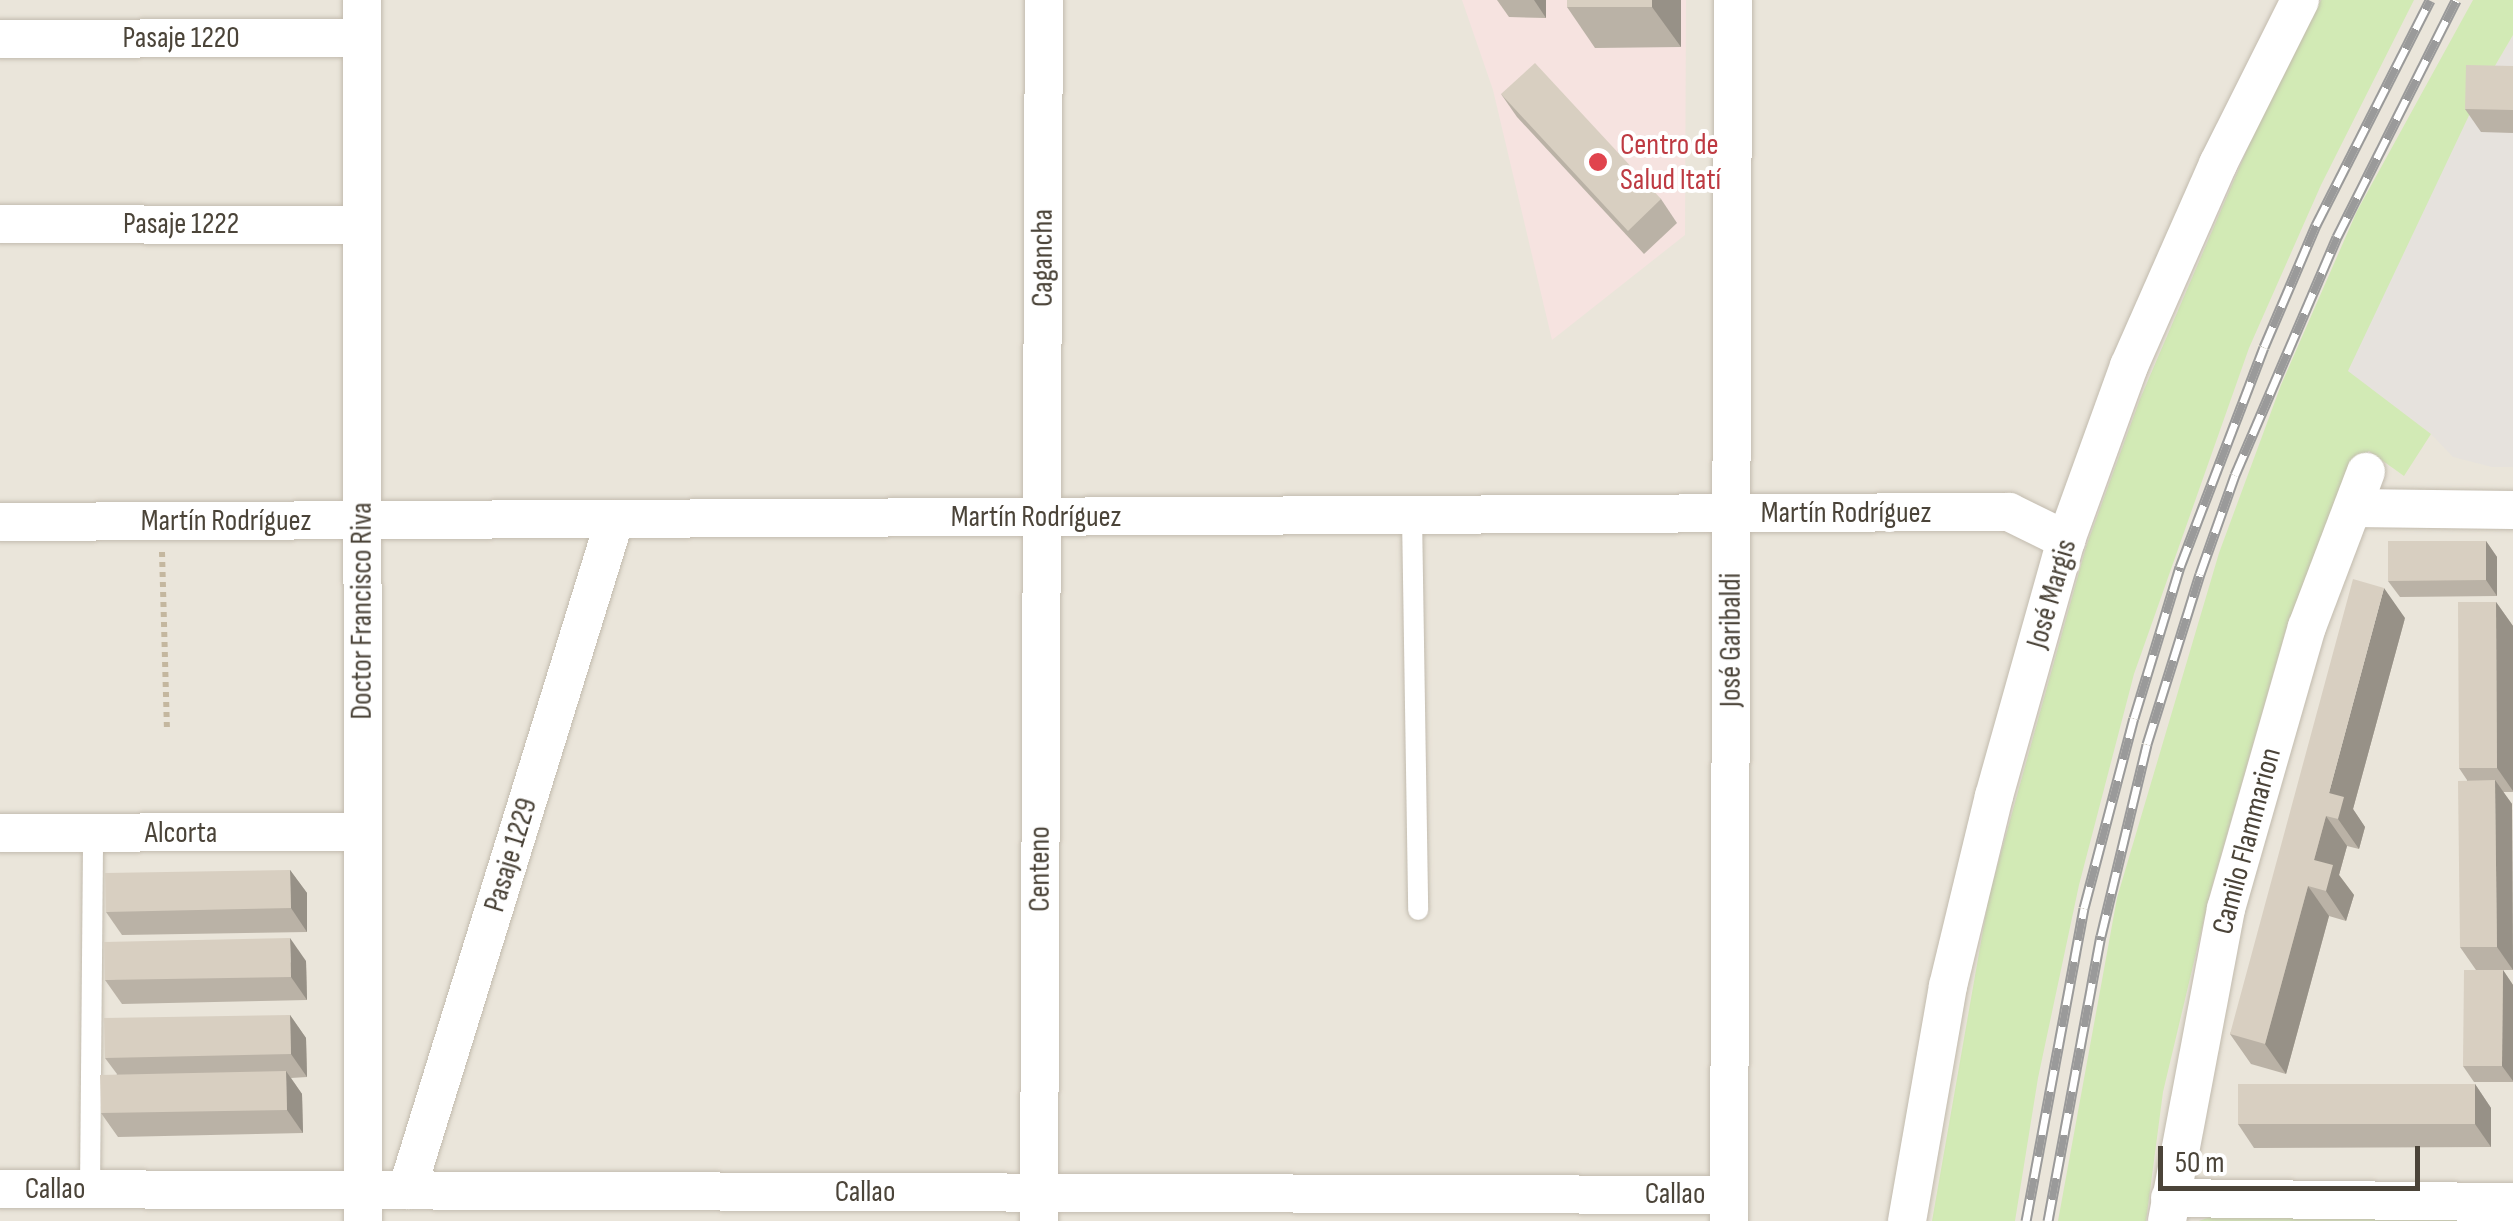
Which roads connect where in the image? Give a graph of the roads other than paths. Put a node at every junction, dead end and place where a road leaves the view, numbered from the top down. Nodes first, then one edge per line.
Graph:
1 (362, 0) edge
2 (1044, 0) edge
3 (1734, 0) edge
4 (2300, 0) edge
5 (362, 38) junction
6 (0, 39) edge
7 (0, 224) edge
8 (362, 224) junction
9 (2366, 472) dead end
10 (2353, 508) junction
11 (2513, 510) edge
12 (1732, 514) junction
13 (1412, 515) junction
14 (1042, 517) junction
15 (615, 519) junction
16 (362, 520) junction
17 (0, 522) edge
18 (2066, 540) junction
19 (362, 832) junction
20 (93, 833) junction
21 (0, 834) edge
22 (1418, 910) dead end
23 (0, 1189) edge
24 (90, 1189) junction
25 (407, 1190) junction
26 (2513, 1202) edge
27 (363, 1206) edge
28 (1039, 1207) edge
29 (1729, 1208) edge
30 (2168, 1209) edge
31 (1907, 1221) edge

1 - 5 street, Doctor Francisco Riva
2 - 14 street, Cagancha
3 - 12 street, José Garibaldi
4 - 18 street, José Margis
5 - 6 street, Pasaje 1220
5 - 8 street, Doctor Francisco Riva
7 - 8 street, Pasaje 1222
8 - 16 street, Doctor Francisco Riva
9 - 10 street, Camilo Flammarion
10 - 11 street
10 - 30 street, Camilo Flammarion
12 - 13 street, Martín Rodríguez
12 - 18 street, Martín Rodríguez
12 - 29 street, José Garibaldi
13 - 14 street, Martín Rodríguez
13 - 22 lane
14 - 15 street, Martín Rodríguez
14 - 28 street, Centeno
15 - 16 street, Martín Rodríguez
15 - 25 street, Pasaje 1229
16 - 17 street, Martín Rodríguez
16 - 19 street, Doctor Francisco Riva
18 - 31 street, José Margis
19 - 20 street, Alcorta
19 - 27 street, Doctor Francisco Riva
20 - 21 street, Alcorta
20 - 24 lane
23 - 24 street, Callao
24 - 27 street, Callao
25 - 27 street, Callao
25 - 28 street, Callao
26 - 30 street
28 - 29 street, Callao

